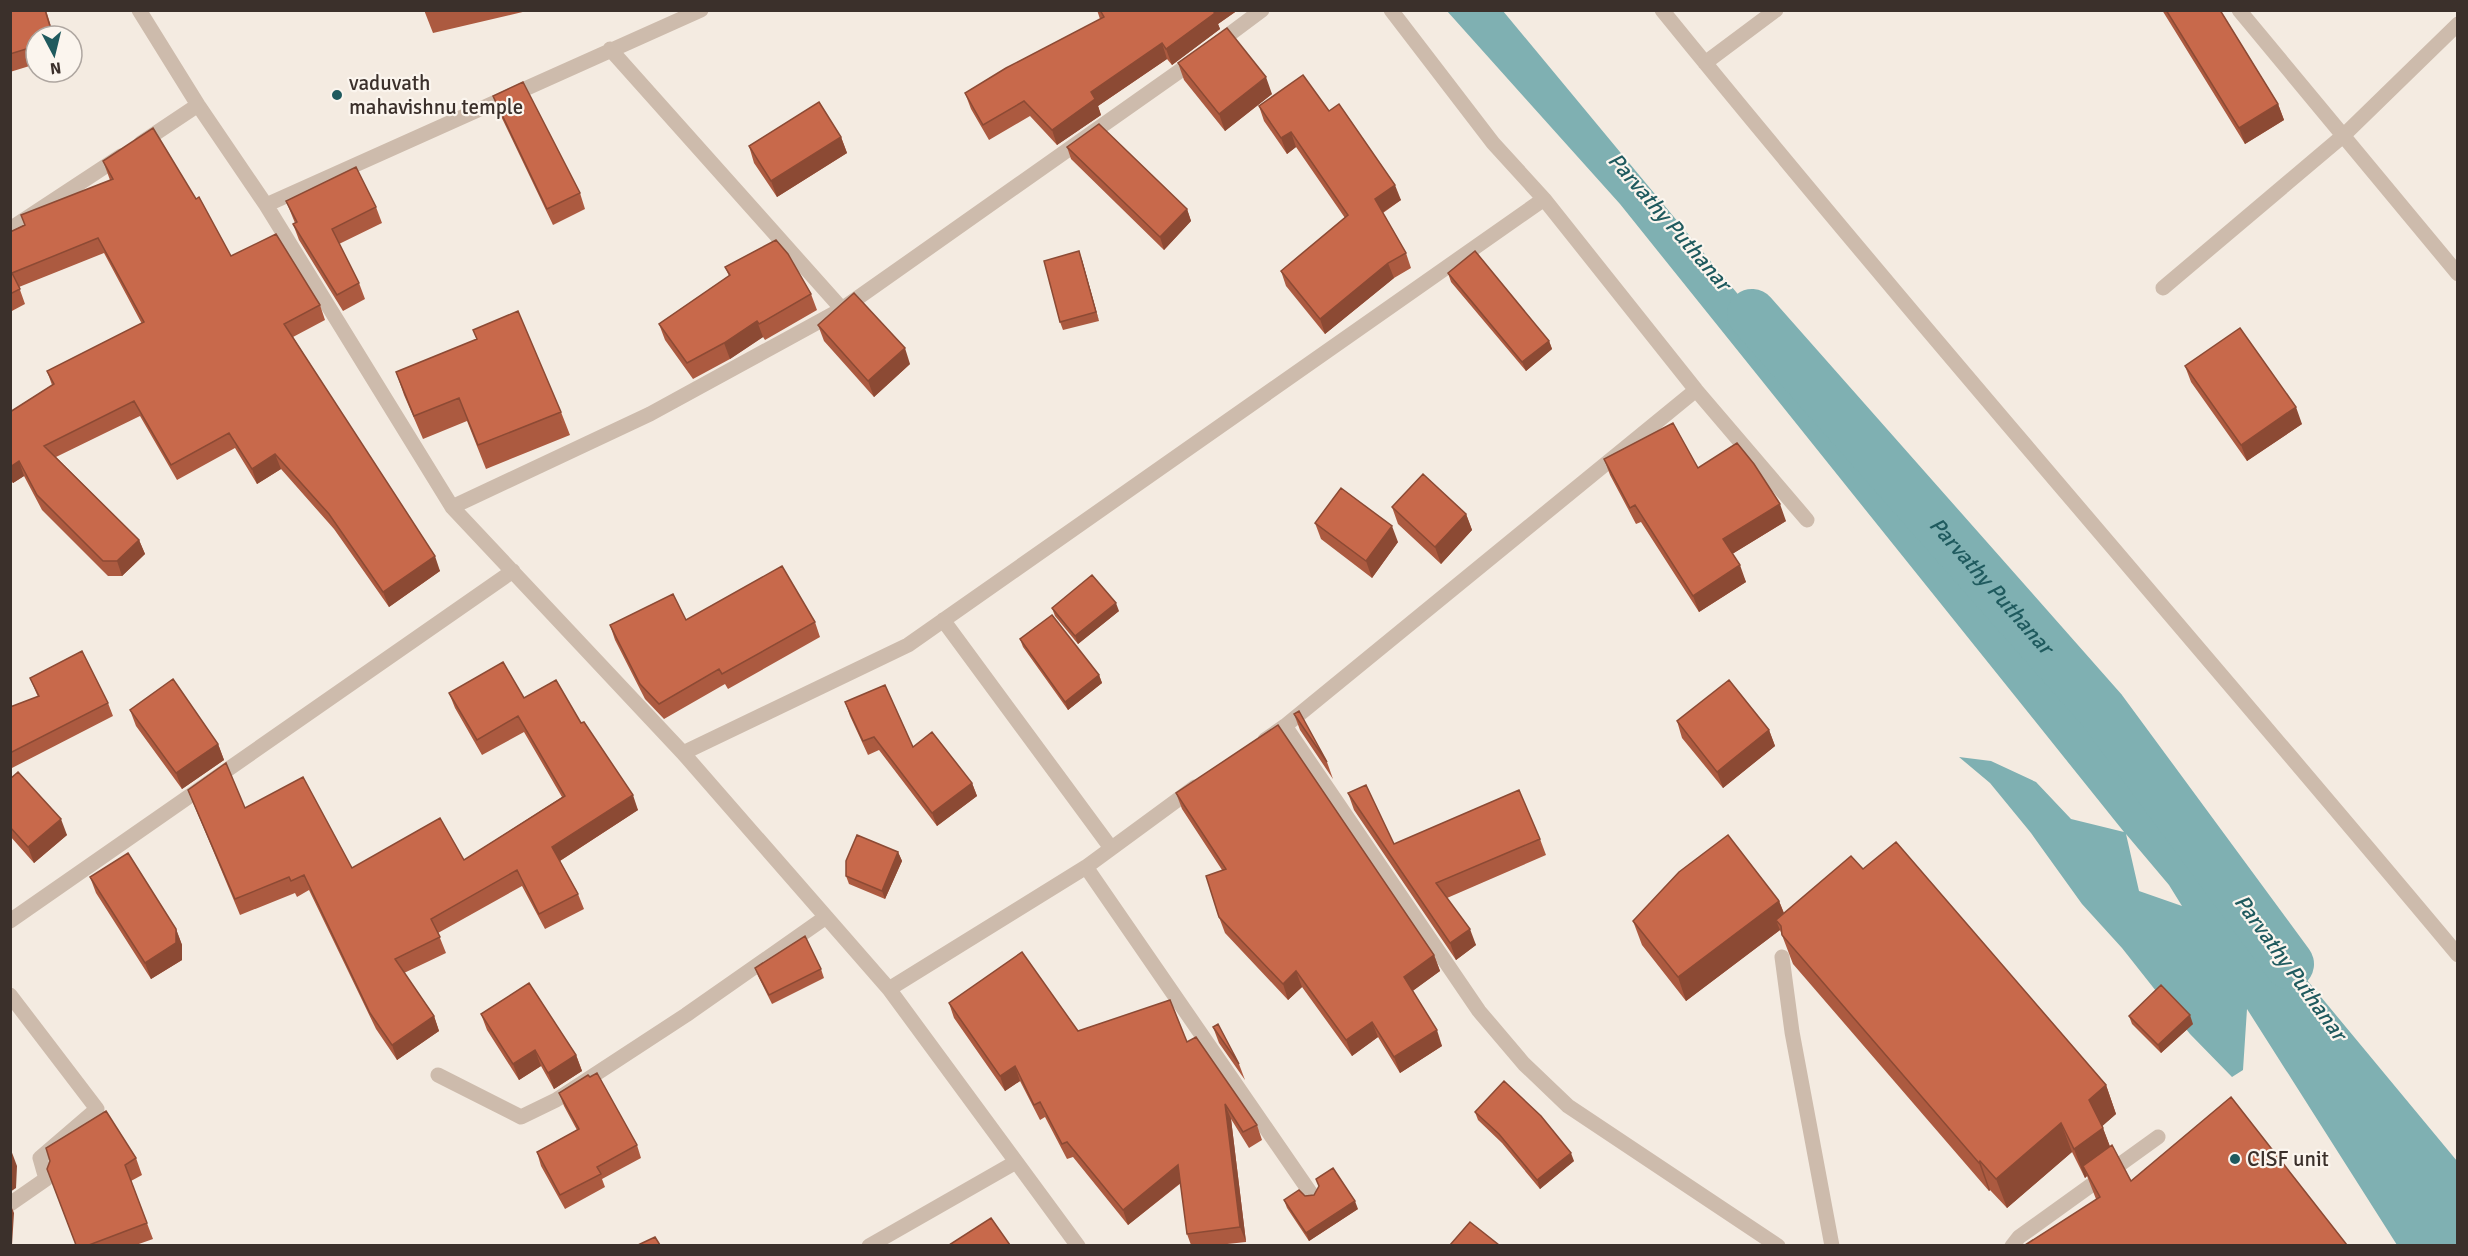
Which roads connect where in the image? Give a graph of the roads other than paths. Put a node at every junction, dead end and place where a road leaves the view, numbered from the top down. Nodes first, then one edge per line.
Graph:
1 (139, 10) edge
2 (701, 10) edge
3 (1262, 10) edge
4 (1391, 10) edge
5 (1662, 10) edge
6 (1776, 10) edge
7 (2239, 10) edge
8 (2457, 24) edge
9 (610, 49) junction
10 (1705, 63) junction
11 (198, 105) junction
12 (2344, 135) junction
13 (1544, 199) junction
14 (266, 205) junction
15 (10, 229) edge
16 (2457, 274) edge
17 (2163, 288) dead end
18 (842, 309) junction
19 (1696, 390) junction
20 (452, 507) junction
21 (1807, 520) dead end
22 (513, 571) junction
23 (943, 620) junction
24 (1285, 726) junction
25 (1248, 750) edge
26 (683, 753) junction
27 (1210, 775) edge
28 (1111, 848) junction
29 (1086, 867) junction
30 (826, 917) junction
31 (10, 921) edge
32 (2457, 955) edge
33 (1782, 957) edge
34 (889, 989) junction
35 (10, 995) edge
36 (438, 1075) dead end
37 (2158, 1137) dead end
38 (1016, 1162) junction
39 (1312, 1195) edge
40 (10, 1204) edge
41 (869, 1245) edge
42 (1078, 1245) edge
43 (1778, 1245) edge
44 (1832, 1245) edge
45 (2012, 1245) edge

1 - 11 street
2 - 9 street
3 - 18 street
4 - 13 street
5 - 10 street
6 - 10 street
7 - 12 street
8 - 12 street
9 - 14 street
9 - 18 street
10 - 32 street
11 - 14 street
11 - 15 street
12 - 16 street
12 - 17 street
13 - 19 street
13 - 23 street
14 - 20 street
18 - 20 street
19 - 21 street
19 - 24 street
20 - 22 street
22 - 26 street
22 - 31 street
23 - 26 street
23 - 28 street
24 - 25 street
24 - 43 street
26 - 30 street
27 - 28 street
28 - 29 street
29 - 34 street
29 - 39 street
30 - 34 street
30 - 36 street
33 - 44 street
34 - 38 street
35 - 40 street
37 - 45 street
38 - 41 street
38 - 42 street

